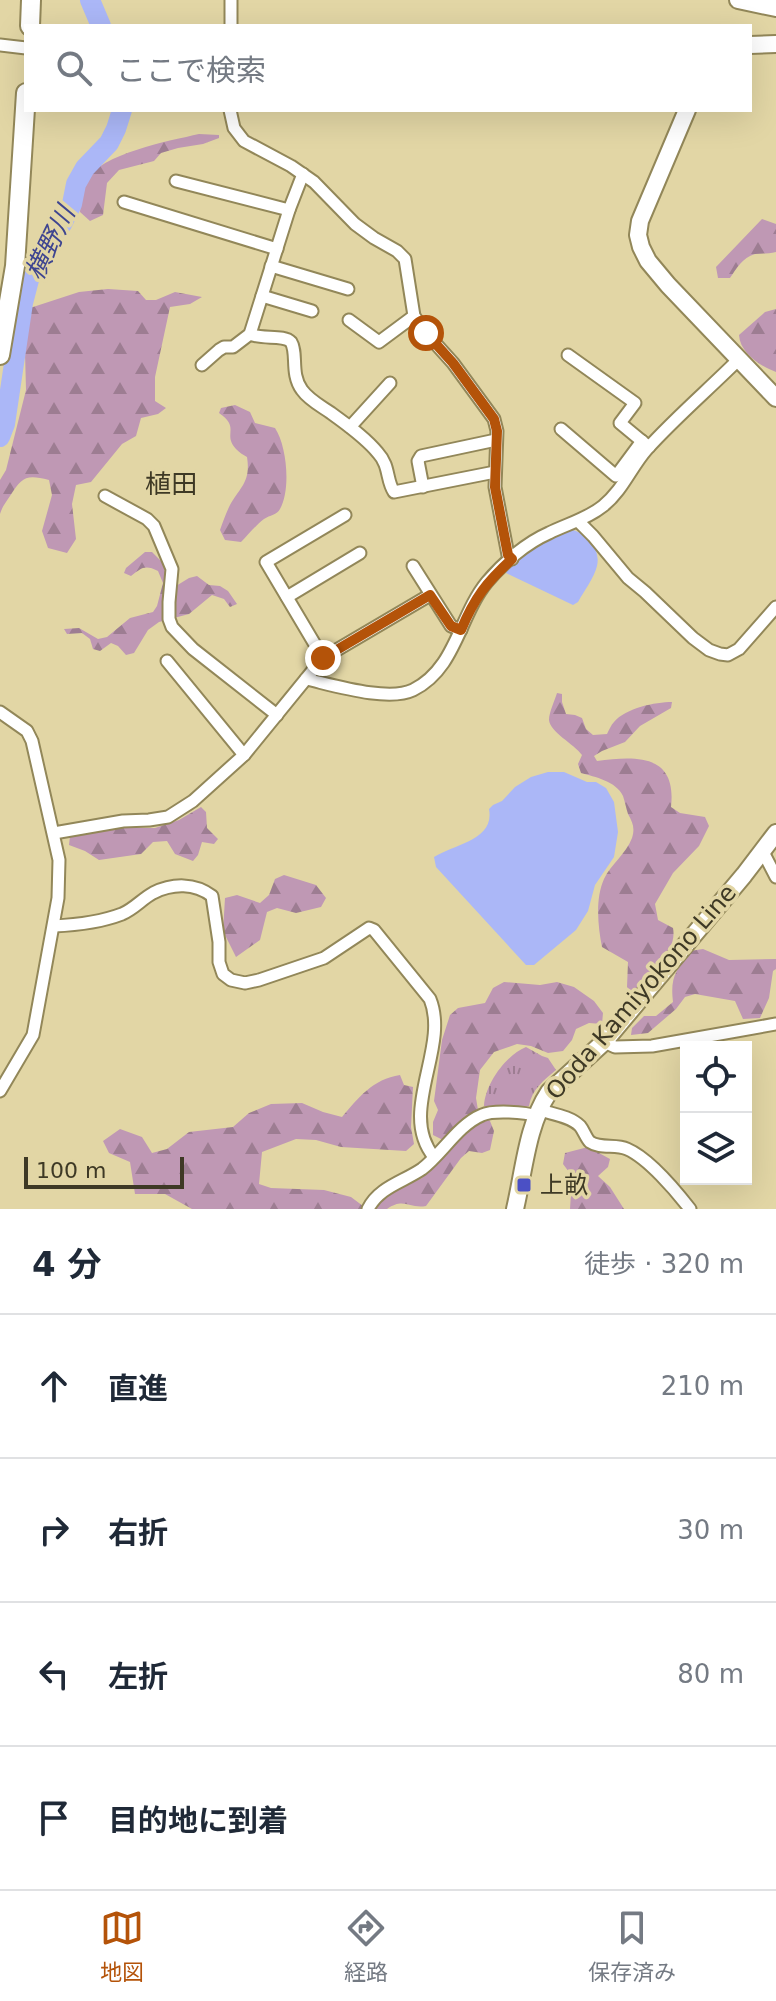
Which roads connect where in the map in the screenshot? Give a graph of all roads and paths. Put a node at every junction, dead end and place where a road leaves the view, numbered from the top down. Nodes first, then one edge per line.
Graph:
1 (31, 0) edge
2 (231, 0) edge
3 (738, 0) edge
4 (776, 8) edge
5 (30, 24) edge
6 (231, 24) edge
7 (776, 44) edge
8 (0, 45) edge
9 (752, 45) edge
10 (24, 48) edge
11 (25, 112) edge
12 (230, 112) edge
13 (686, 112) edge
14 (303, 174) junction
15 (176, 181) dead end
16 (124, 202) dead end
17 (289, 210) junction
18 (277, 249) junction
19 (271, 266) junction
20 (348, 289) dead end
21 (262, 296) junction
22 (312, 311) dead end
23 (414, 316) junction
24 (349, 320) dead end
25 (250, 334) junction
26 (0, 355) edge
27 (568, 355) dead end
28 (739, 359) junction
29 (202, 365) dead end
30 (390, 383) dead end
31 (776, 398) edge
32 (350, 427) junction
33 (561, 429) dead end
34 (496, 440) junction
35 (646, 444) junction
36 (495, 472) junction
37 (423, 487) junction
38 (105, 496) dead end
39 (345, 515) dead end
40 (578, 521) junction
41 (360, 553) dead end
42 (512, 559) junction
43 (413, 566) dead end
44 (430, 595) junction
45 (287, 597) junction
46 (776, 607) edge
47 (461, 630) junction
48 (323, 658) junction
49 (167, 661) dead end
50 (306, 679) junction
51 (0, 712) edge
52 (277, 715) junction
53 (244, 755) junction
54 (54, 833) junction
55 (776, 833) edge
56 (763, 852) junction
57 (776, 877) edge
58 (54, 926) junction
59 (776, 1024) edge
60 (604, 1042) junction
61 (0, 1091) edge
62 (538, 1113) junction
63 (434, 1157) junction
64 (368, 1209) edge
65 (515, 1209) edge
66 (690, 1209) edge

1 - 5 main road
2 - 6 street
3 - 4 main road
7 - 9 main road
8 - 10 street
11 - 26 main road
12 - 14 street
13 - 28 main road
14 - 17 street
14 - 23 street
15 - 17 street
16 - 18 street
17 - 18 street
18 - 19 street
19 - 20 street
19 - 21 street
21 - 22 street
21 - 25 street
23 - 24 street
23 - 34 street
25 - 29 street
25 - 32 street
27 - 35 street
28 - 31 main road
28 - 35 street
30 - 32 street
32 - 37 street
33 - 35 street
34 - 36 street
34 - 37 street
35 - 40 street
36 - 37 street
36 - 42 street
38 - 52 street
39 - 45 street
40 - 42 street
40 - 46 street
41 - 45 street
42 - 47 street
43 - 44 street
44 - 47 street
44 - 48 street
45 - 48 street
47 - 50 street
48 - 50 street
49 - 53 street
50 - 52 street
51 - 54 street
52 - 53 street
53 - 54 street
54 - 58 street
55 - 56 main road, Ooda Kamiyokono Line
56 - 57 street
56 - 60 main road, Ooda Kamiyokono Line
58 - 61 street
58 - 63 street
59 - 60 street
60 - 62 main road, Ooda Kamiyokono Line
62 - 63 street
62 - 65 main road, Ooda Kamiyokono Line
62 - 66 street
63 - 64 street

